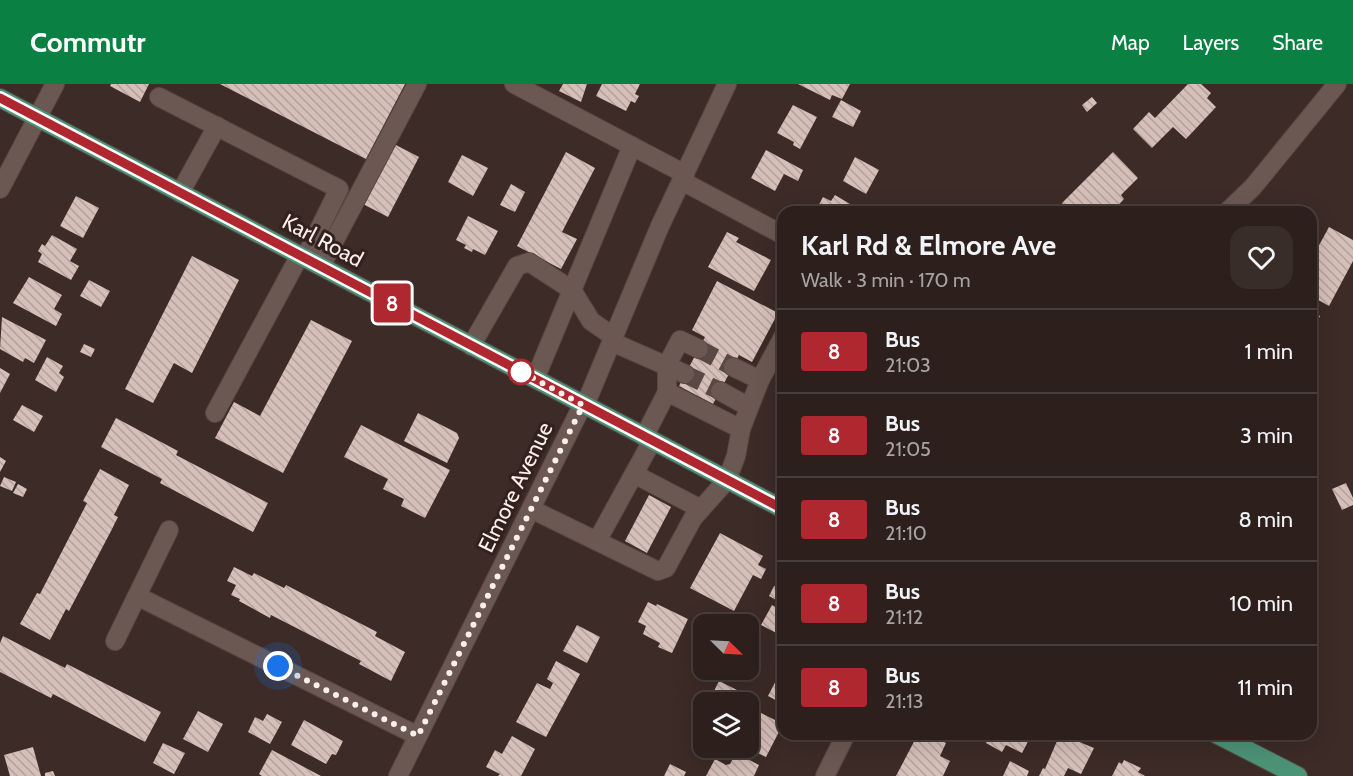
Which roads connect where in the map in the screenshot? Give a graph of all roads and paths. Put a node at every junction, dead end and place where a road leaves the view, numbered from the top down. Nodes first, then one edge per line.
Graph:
1 (55, 84) edge
2 (417, 84) edge
3 (514, 84) edge
4 (727, 84) edge
5 (1337, 84) edge
6 (159, 97) dead end
7 (0, 98) edge
8 (37, 118) junction
9 (217, 126) junction
10 (632, 146) junction
11 (683, 177) junction
12 (0, 189) edge
13 (180, 193) junction
14 (1233, 206) edge
15 (777, 232) edge
16 (309, 259) junction
17 (572, 290) junction
18 (613, 340) junction
19 (471, 346) junction
20 (777, 348) edge
21 (699, 349) tunnel mouth
22 (667, 365) junction
23 (733, 367) tunnel mouth
24 (686, 374) tunnel mouth
25 (534, 379) junction
26 (760, 380) junction
27 (720, 391) tunnel mouth
28 (667, 392) junction
29 (583, 405) junction
30 (749, 407) junction
31 (215, 413) dead end
32 (741, 429) junction
33 (648, 439) junction
34 (634, 474) junction
35 (727, 480) junction
36 (777, 506) edge
37 (531, 509) junction
38 (701, 509) junction
39 (170, 530) dead end
40 (597, 542) junction
41 (137, 596) junction
42 (115, 641) dead end
43 (418, 736) junction
44 (843, 740) edge
45 (1228, 740) edge
46 (398, 776) edge
47 (825, 776) edge
48 (1298, 776) edge

1 - 8 street
2 - 16 street
3 - 10 street
4 - 11 street, Elmore Avenue
5 - 14 street
6 - 9 street
7 - 8 main road, Karl Road
8 - 12 street
8 - 13 main road, Karl Road
9 - 13 street
9 - 16 street
10 - 11 street
10 - 17 street
11 - 15 street
11 - 18 street, Elmore Avenue
13 - 16 main road, Karl Road
16 - 19 main road, Karl Road
16 - 31 street
17 - 18 street
17 - 19 street
17 - 25 street
18 - 22 street
18 - 29 street, Elmore Avenue
19 - 25 main road, Karl Road
20 - 26 street
21 - 22 street
22 - 24 street
22 - 28 street
23 - 26 street
25 - 29 main road, Karl Road
26 - 30 street
27 - 30 street
28 - 32 street
28 - 33 street
29 - 33 main road, Karl Road
29 - 37 street, Elmore Avenue
30 - 32 street
32 - 35 street
33 - 34 street
33 - 35 main road, Karl Road
34 - 38 street
34 - 40 street
35 - 36 main road, Karl Road
35 - 38 street
37 - 40 street
37 - 43 street, Elmore Avenue
38 - 40 street
39 - 41 street
41 - 42 street
41 - 43 street
43 - 46 street, Elmore Avenue
44 - 47 street
45 - 48 main road

